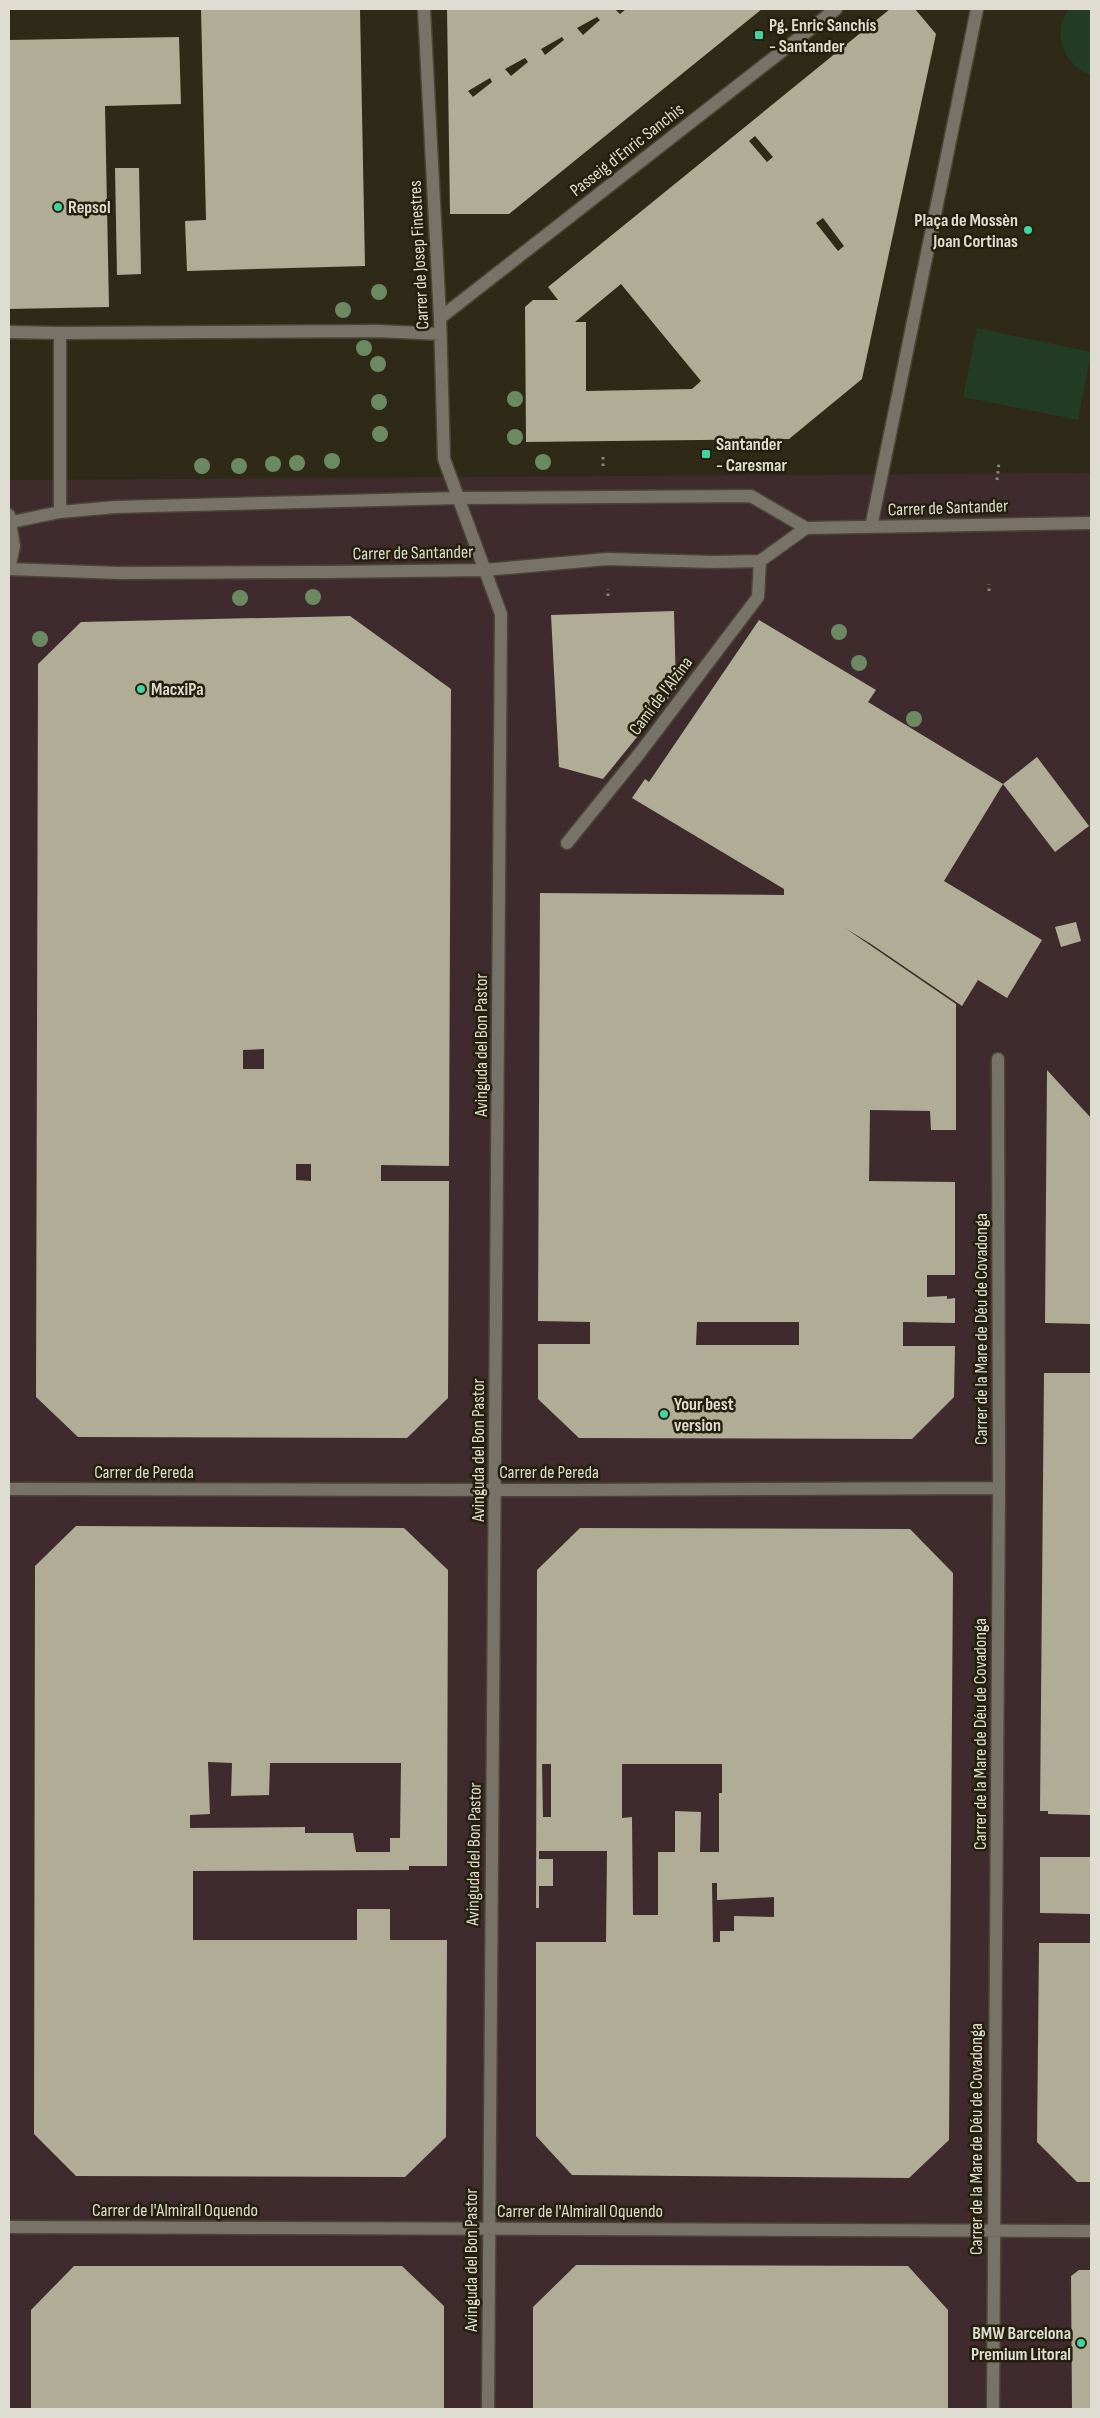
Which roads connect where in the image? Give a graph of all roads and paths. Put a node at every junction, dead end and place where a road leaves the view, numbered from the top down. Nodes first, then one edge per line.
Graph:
1 (424, 9) edge
2 (836, 9) edge
3 (977, 9) edge
4 (440, 318) junction
5 (9, 332) edge
6 (60, 333) junction
7 (440, 334) junction
8 (603, 457) dead end
9 (999, 463) dead end
10 (603, 467) dead end
11 (998, 480) dead end
12 (458, 498) junction
13 (60, 512) junction
14 (10, 518) edge
15 (1091, 523) edge
16 (806, 528) junction
17 (871, 528) junction
18 (760, 561) junction
19 (9, 569) edge
20 (484, 570) junction
21 (989, 584) dead end
22 (608, 589) dead end
23 (989, 590) dead end
24 (608, 596) dead end
25 (567, 843) dead end
26 (998, 1059) dead end
27 (999, 1488) junction
28 (9, 1489) edge
29 (496, 1490) junction
30 (9, 2228) edge
31 (488, 2228) junction
32 (1091, 2230) edge
33 (993, 2232) junction
34 (488, 2409) edge
35 (993, 2409) edge

1 - 4 street, Carrer de Josep Finestres
2 - 4 street, Passeig d'Enric Sanchis
3 - 17 street
4 - 7 street, Carrer de Josep Finestres
5 - 6 street
6 - 7 street
6 - 13 street
7 - 12 street, Carrer de Josep Finestres
8 - 10 path
9 - 11 path, Carrer de Santander
12 - 13 street
12 - 16 street
12 - 20 street, Avinguda del Bon Pastor
13 - 14 street
14 - 19 street
15 - 17 street, Carrer de Santander
16 - 17 street, Carrer de Santander
16 - 18 street
18 - 20 street, Carrer de Santander
18 - 25 street, Camí de l'Alzina
19 - 20 street, Carrer de Santander
20 - 29 street, Avinguda del Bon Pastor
21 - 23 path
22 - 24 path
26 - 27 street, Carrer de la Mare de Déu de Covadonga
27 - 29 street, Carrer de Pereda
27 - 33 street, Carrer de la Mare de Déu de Covadonga
28 - 29 street, Carrer de Pereda
29 - 31 street, Avinguda del Bon Pastor
30 - 31 street, Carrer de l'Almirall Oquendo
31 - 33 street, Carrer de l'Almirall Oquendo
31 - 34 street, Avinguda del Bon Pastor
32 - 33 street, Carrer de l'Almirall Oquendo
33 - 35 street, Carrer de la Mare de Déu de Covadonga

